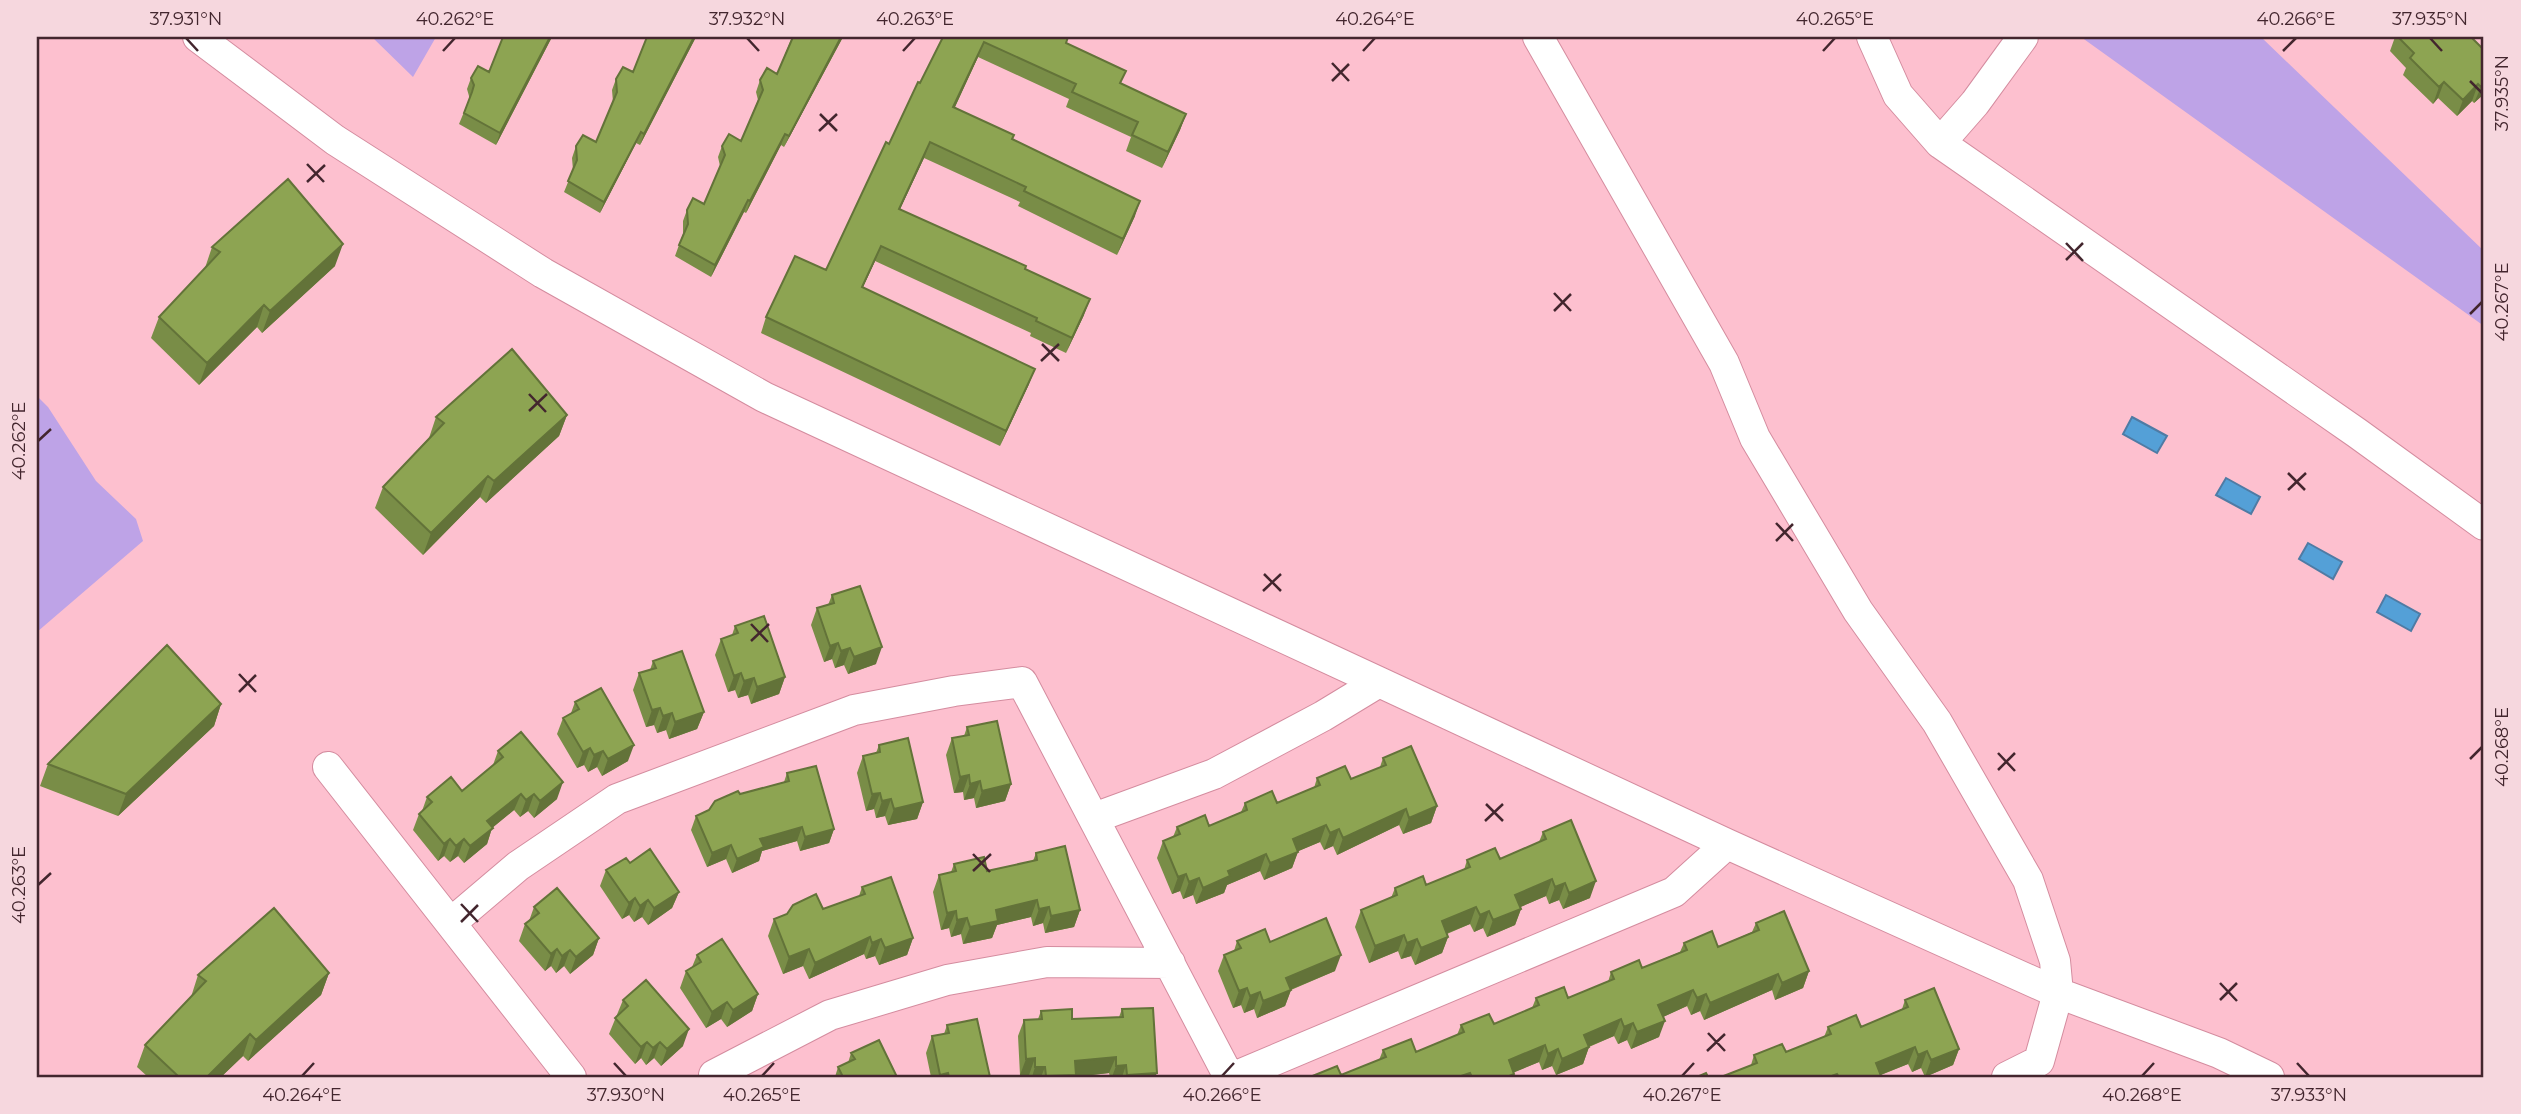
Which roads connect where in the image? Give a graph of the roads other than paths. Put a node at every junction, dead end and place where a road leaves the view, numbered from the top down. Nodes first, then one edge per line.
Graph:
1 (198, 37) edge
2 (1538, 37) edge
3 (1872, 37) edge
4 (2023, 37) edge
5 (1940, 143) junction
6 (2484, 525) edge
7 (1379, 682) junction
8 (328, 767) dead end
9 (1094, 818) junction
10 (1727, 844) junction
11 (452, 922) junction
12 (1170, 963) junction
13 (2059, 993) junction
14 (714, 1075) dead end
15 (571, 1077) edge
16 (1228, 1077) edge
17 (1234, 1077) edge
18 (2007, 1077) edge
19 (2269, 1077) edge

1 - 7 street
2 - 13 street
3 - 5 street
4 - 5 street
5 - 6 street
7 - 9 street
7 - 10 street
8 - 11 street
9 - 11 street
9 - 12 street
10 - 13 street
10 - 17 street
11 - 15 street
12 - 14 street
12 - 16 street
13 - 18 street
13 - 19 street

